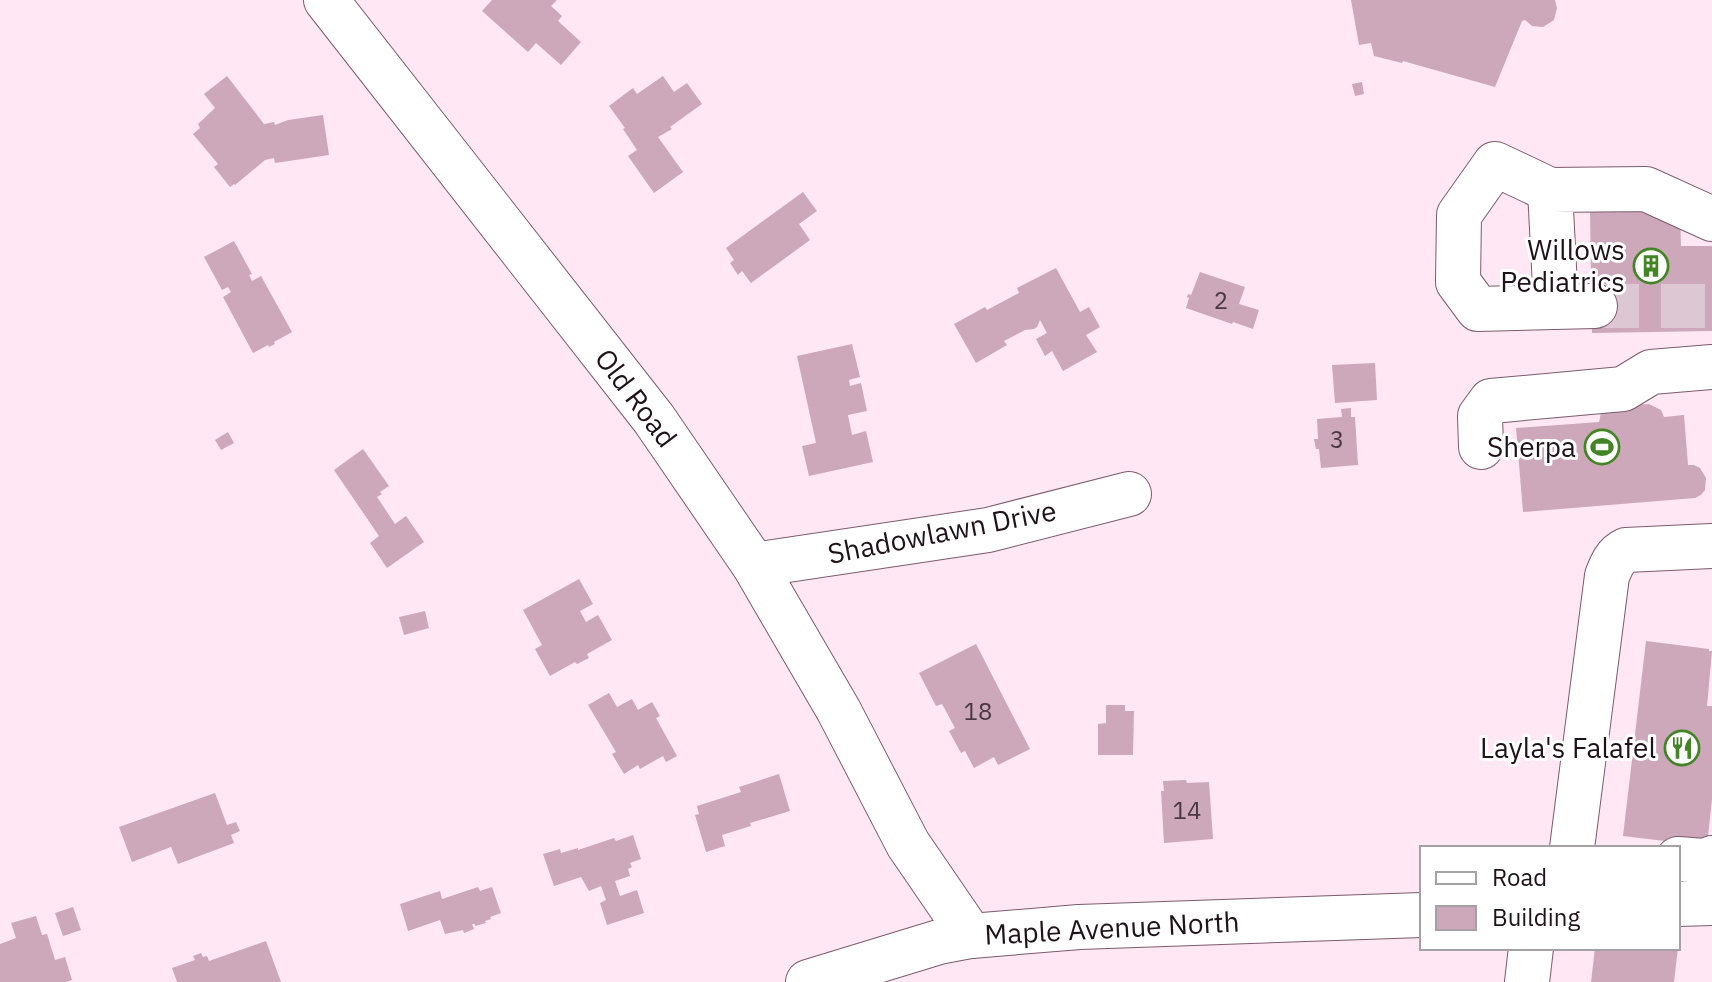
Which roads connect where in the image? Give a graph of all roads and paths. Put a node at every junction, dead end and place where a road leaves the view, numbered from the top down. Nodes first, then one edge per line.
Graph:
1 (326, 0) edge
2 (1550, 190) junction
3 (1712, 219) edge
4 (1712, 367) edge
5 (1481, 447) dead end
6 (1129, 494) dead end
7 (1712, 546) edge
8 (754, 565) junction
9 (899, 828) junction
10 (1576, 846) edge
11 (1712, 858) edge
12 (1680, 859) edge
13 (1712, 903) edge
14 (1680, 904) edge
15 (1420, 915) edge
16 (971, 936) junction
17 (919, 949) junction
18 (1531, 950) edge
19 (808, 982) edge
20 (1527, 982) edge

1 - 8 street, Old Road
2 - 2 street
2 - 3 street
4 - 5 street
6 - 8 street, Shadowlawn Drive
7 - 10 street
8 - 9 street, Old Road
9 - 16 street, Old Road
9 - 17 street, Old Road
11 - 12 street
13 - 14 street
15 - 16 street, Maple Avenue North
16 - 17 street, Maple Avenue North
17 - 19 street, Maple Avenue North
18 - 20 street

